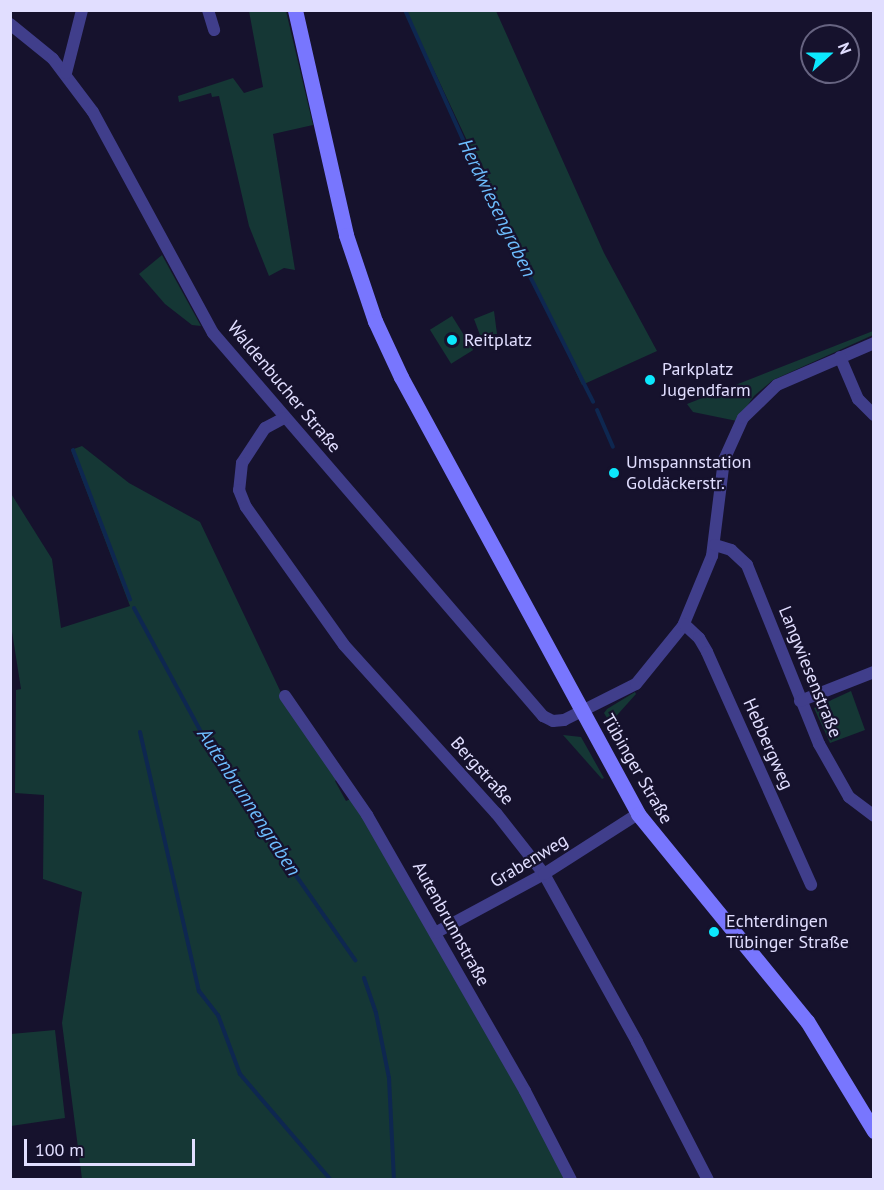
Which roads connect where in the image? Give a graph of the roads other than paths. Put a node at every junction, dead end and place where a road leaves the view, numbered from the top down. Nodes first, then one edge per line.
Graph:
1 (82, 10) edge
2 (208, 10) edge
3 (295, 10) edge
4 (10, 24) edge
5 (214, 30) dead end
6 (66, 74) junction
7 (873, 343) edge
8 (840, 357) junction
9 (873, 415) edge
10 (284, 418) junction
11 (715, 545) junction
12 (684, 624) junction
13 (873, 672) edge
14 (285, 696) dead end
15 (801, 700) junction
16 (581, 712) junction
17 (638, 814) junction
18 (873, 816) edge
19 (544, 874) junction
20 (811, 885) dead end
21 (435, 933) junction
22 (873, 1131) edge
23 (571, 1179) edge
24 (708, 1179) edge

1 - 6 street
2 - 5 street
3 - 16 main road, Tübinger Straße
4 - 6 street, Waldenbucher Straße
6 - 10 street, Waldenbucher Straße
7 - 8 street, Waldenbucher Straße
8 - 9 street
8 - 11 street, Waldenbucher Straße
10 - 16 street, Waldenbucher Straße
10 - 19 street, Bergstraße
11 - 12 street, Waldenbucher Straße
11 - 15 street, Langwiesenstraße
12 - 16 street, Waldenbucher Straße
12 - 20 street, Hebbergweg
13 - 15 street
14 - 21 street, Autenbrunnstraße
15 - 18 street, Langwiesenstraße
16 - 17 main road, Tübinger Straße
17 - 19 street, Grabenweg
17 - 22 main road, Tübinger Straße
19 - 21 street, Grabenweg
19 - 24 street, Bergstraße
21 - 23 street, Autenbrunnstraße

